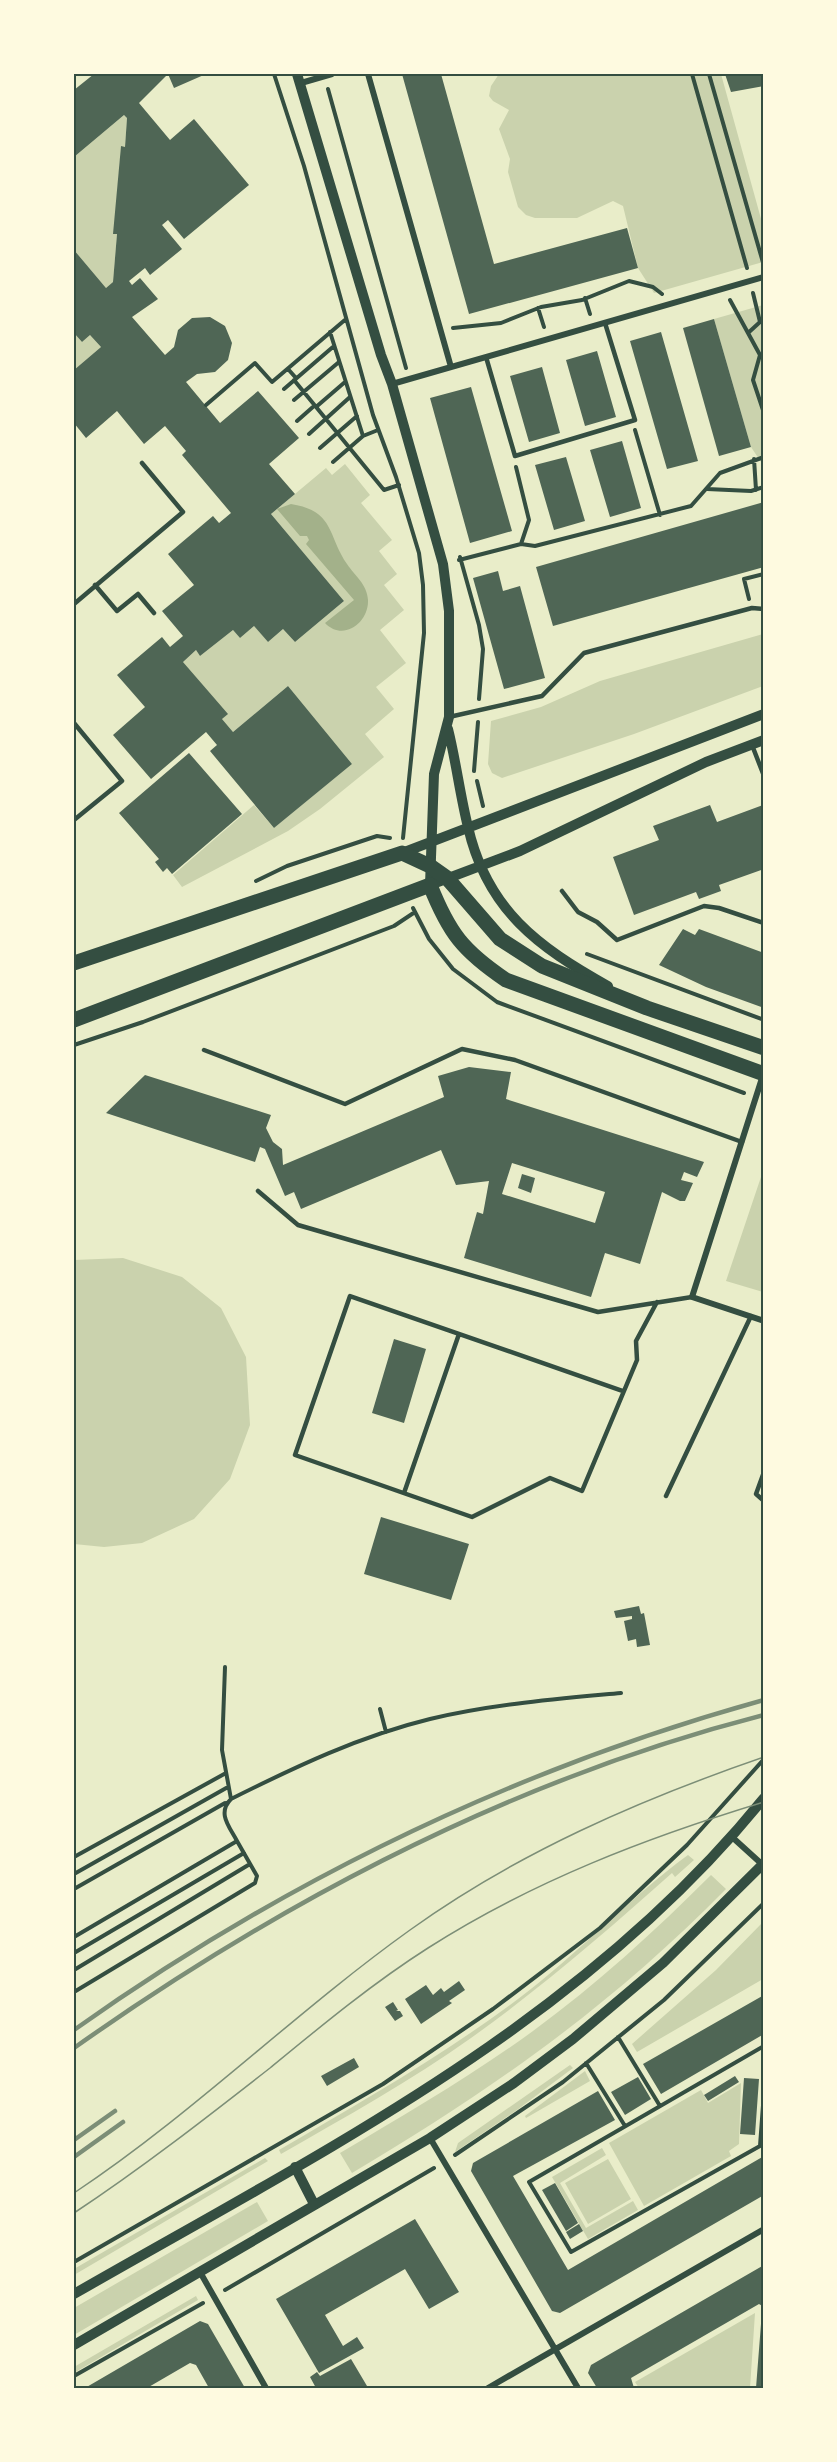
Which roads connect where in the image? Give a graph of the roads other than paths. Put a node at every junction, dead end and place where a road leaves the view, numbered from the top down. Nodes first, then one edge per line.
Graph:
1 (332, 74) edge
2 (368, 74) edge
3 (299, 78) edge
4 (764, 277) edge
5 (605, 323) junction
6 (486, 357) junction
7 (451, 367) junction
8 (392, 384) junction
9 (142, 463) dead end
10 (96, 585) junction
11 (74, 604) edge
12 (764, 609) edge
13 (154, 613) dead end
14 (764, 714) edge
15 (448, 722) junction
16 (74, 723) edge
17 (764, 740) edge
18 (752, 744) junction
19 (764, 776) edge
20 (74, 820) edge
21 (468, 828) junction
22 (430, 842) junction
23 (402, 853) junction
24 (430, 866) junction
25 (481, 866) junction
26 (447, 878) junction
27 (430, 885) junction
28 (562, 891) dead end
29 (764, 923) edge
30 (74, 963) edge
31 (647, 1008) junction
32 (74, 1020) edge
33 (764, 1048) edge
34 (204, 1050) dead end
35 (764, 1074) edge
36 (742, 1142) junction
37 (258, 1191) dead end
38 (692, 1297) junction
39 (657, 1302) junction
40 (751, 1316) junction
41 (764, 1321) edge
42 (459, 1334) junction
43 (623, 1391) junction
44 (764, 1472) edge
45 (404, 1493) junction
46 (666, 1496) dead end
47 (764, 1501) edge
48 (764, 1798) edge
49 (732, 1837) junction
50 (763, 1865) edge
51 (430, 2138) junction
52 (294, 2167) junction
53 (314, 2204) junction
54 (764, 2229) edge
55 (200, 2271) junction
56 (74, 2294) edge
57 (74, 2345) edge
58 (554, 2350) junction
59 (266, 2388) edge
60 (488, 2388) edge
61 (578, 2388) edge

1 - 3 street
2 - 7 street
3 - 8 street
4 - 5 street
5 - 6 street
5 - 6 lane
6 - 7 street
7 - 8 street
8 - 15 street
9 - 10 lane
10 - 11 lane
10 - 13 lane
12 - 15 lane
14 - 21 street
15 - 21 street
15 - 22 street
16 - 20 lane
17 - 18 street
18 - 19 lane
18 - 25 street
21 - 22 street
21 - 25 street
22 - 23 street
22 - 24 street
23 - 24 main road
23 - 30 main road
24 - 26 main road
24 - 27 street
25 - 26 street
25 - 31 street
26 - 27 street
26 - 31 main road
27 - 32 main road
27 - 35 main road
28 - 29 lane
31 - 33 main road
34 - 36 lane
35 - 36 street
36 - 38 street
37 - 39 lane
38 - 39 lane
38 - 40 street
39 - 43 lane
40 - 41 street
40 - 46 lane
42 - 43 lane
42 - 45 lane
42 - 45 lane
43 - 45 lane
44 - 47 lane
48 - 49 street
49 - 50 street
49 - 52 street
50 - 51 street
51 - 53 street
51 - 58 street
52 - 53 street
52 - 56 street
53 - 55 street
54 - 58 street
55 - 57 street
55 - 59 street
58 - 60 street
58 - 61 street

